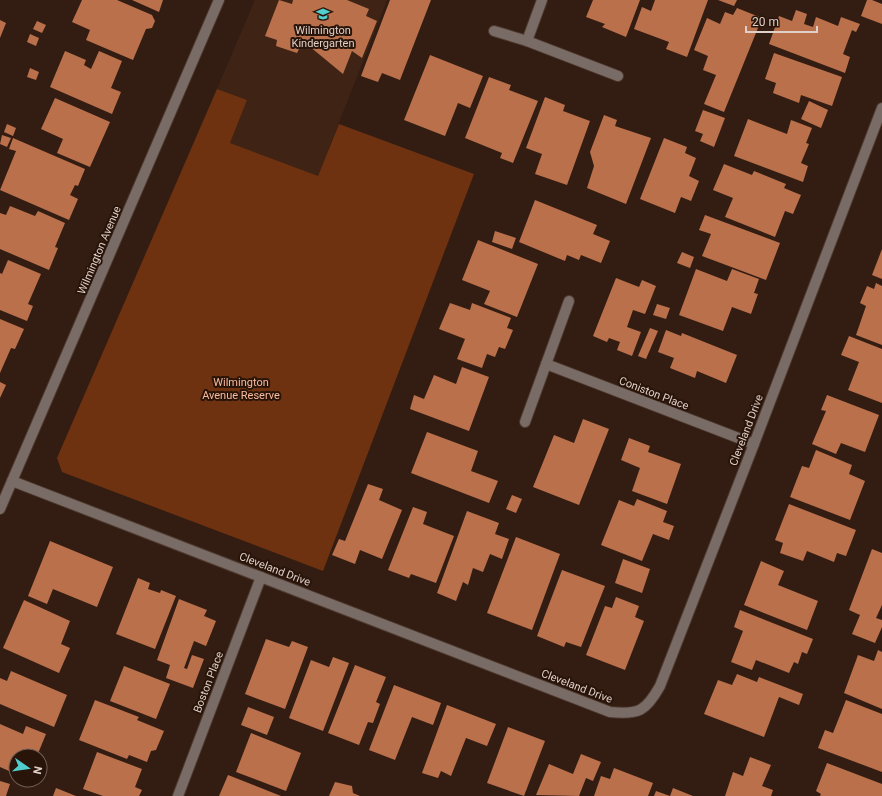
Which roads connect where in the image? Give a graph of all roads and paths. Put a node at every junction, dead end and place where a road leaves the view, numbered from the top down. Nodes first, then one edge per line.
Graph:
1 (219, 0) edge
2 (542, 0) edge
3 (494, 31) dead end
4 (527, 42) junction
5 (618, 76) dead end
6 (882, 108) edge
7 (569, 301) dead end
8 (546, 364) junction
9 (525, 422) dead end
10 (754, 444) junction
11 (12, 481) junction
12 (0, 509) edge
13 (261, 577) junction
14 (178, 796) edge

1 - 11 street, Wilmington Avenue
2 - 4 street
3 - 4 street
4 - 5 street
6 - 10 street, Cleveland Drive
7 - 8 street
8 - 9 street
8 - 10 street, Coniston Place
10 - 13 street, Cleveland Drive
11 - 12 street, Wilmington Avenue
11 - 13 street, Cleveland Drive
13 - 14 street, Boston Place

